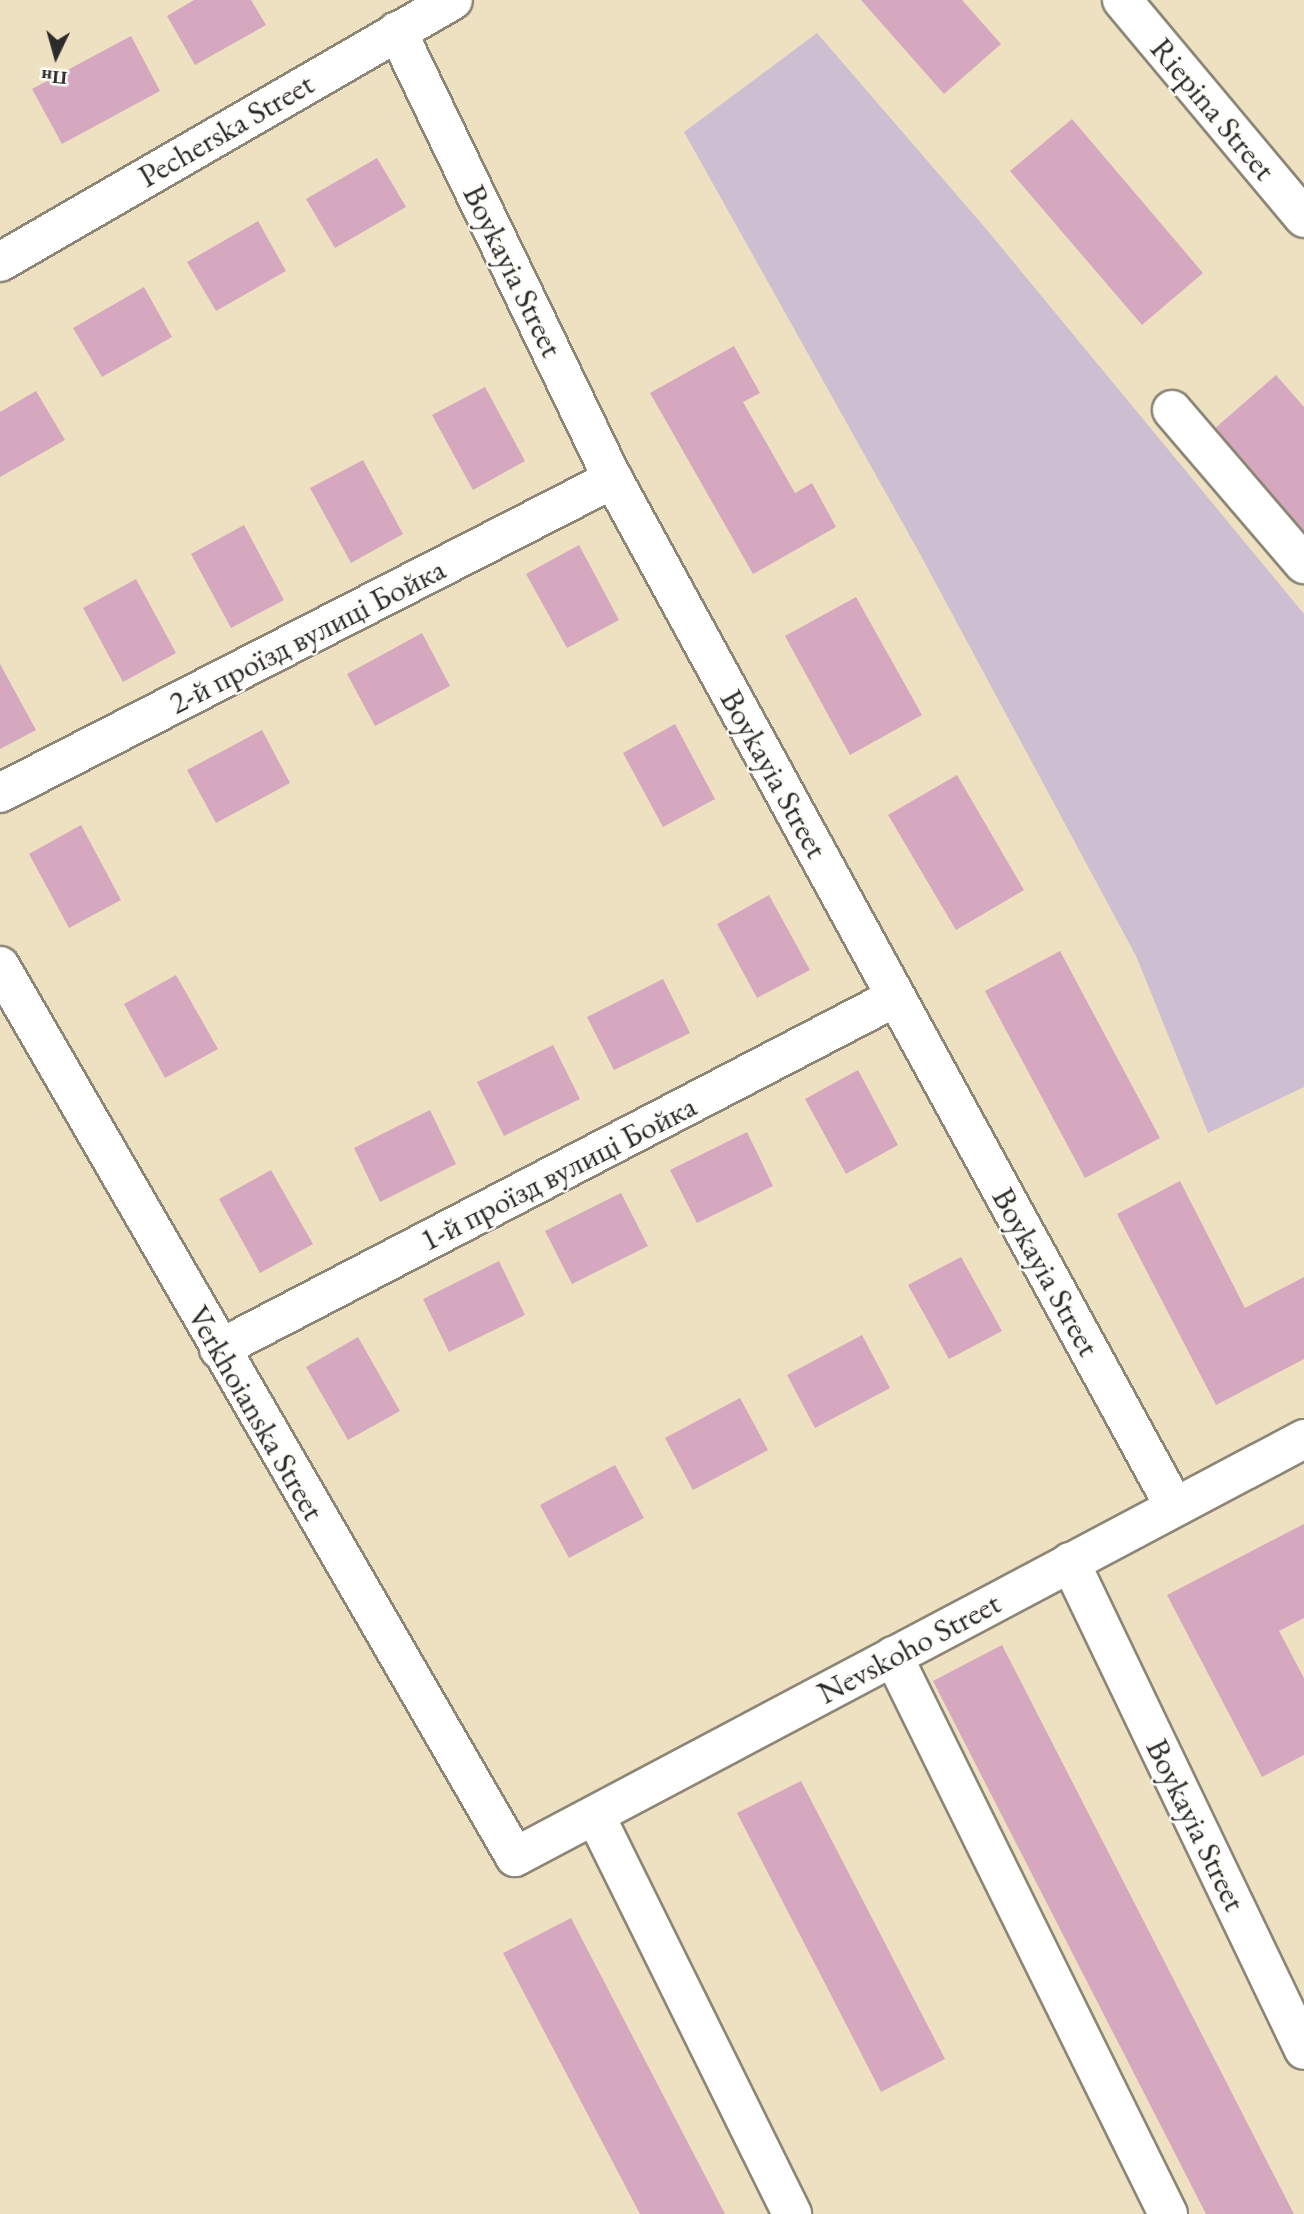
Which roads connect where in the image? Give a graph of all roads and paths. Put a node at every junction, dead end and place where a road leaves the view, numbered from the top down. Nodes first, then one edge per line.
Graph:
1 (453, 0) edge
2 (1122, 0) edge
3 (397, 31) junction
4 (1304, 218) edge
5 (0, 262) edge
6 (1172, 410) dead end
7 (613, 480) junction
8 (1304, 564) edge
9 (0, 793) edge
10 (0, 966) edge
11 (896, 997) junction
12 (219, 1349) junction
13 (1304, 1438) edge
14 (1174, 1506) junction
15 (1070, 1562) junction
16 (893, 1656) junction
17 (595, 1815) junction
18 (515, 1857) joint
19 (1304, 2050) edge
20 (792, 2214) edge
21 (1168, 2214) edge

1 - 3 street, Pecherska Street
2 - 4 street, Riepina Street
3 - 5 street, Pecherska Street
3 - 7 street, Boykayia Street
6 - 8 street
7 - 9 street, 2-й проїзд вулиці Бойка
7 - 11 street, Boykayia Street
10 - 12 street, Verkhoianska Street
11 - 12 street, 1-й проїзд вулиці Бойка
11 - 14 street, Boykayia Street
12 - 18 street, Verkhoianska Street
13 - 14 street, Nevskoho Street
14 - 15 street, Nevskoho Street
15 - 16 street, Nevskoho Street
15 - 19 street, Boykayia Street
16 - 17 street, Nevskoho Street
16 - 21 street
17 - 18 street, Nevskoho Street
17 - 20 street

